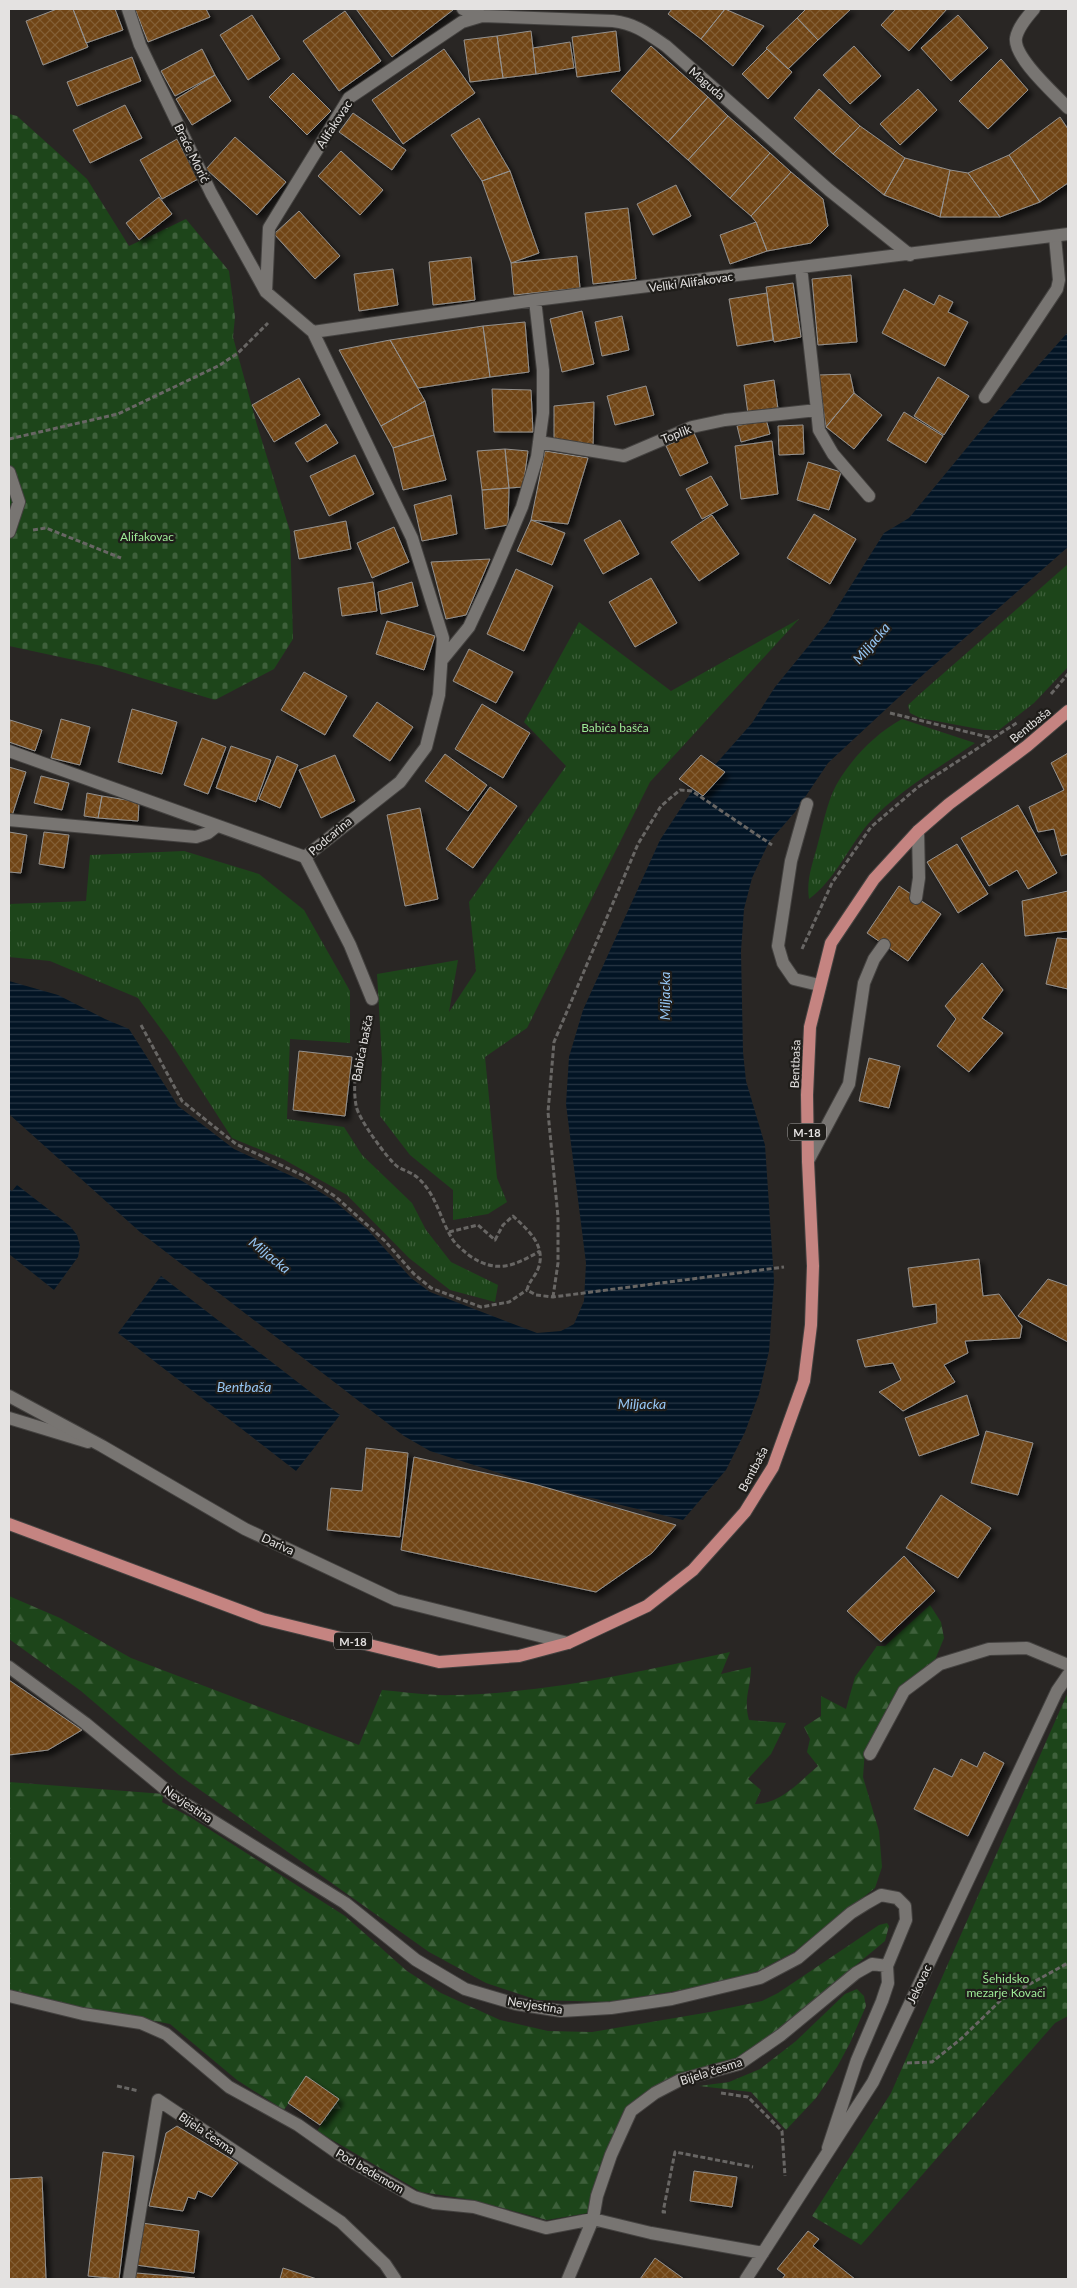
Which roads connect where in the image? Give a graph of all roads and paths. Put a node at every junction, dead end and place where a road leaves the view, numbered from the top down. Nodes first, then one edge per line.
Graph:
1 (128, 9) edge
2 (463, 9) edge
3 (1034, 9) edge
4 (482, 16) junction
5 (1068, 108) edge
6 (1068, 234) edge
7 (1055, 237) junction
8 (910, 255) junction
9 (801, 267) junction
10 (266, 292) junction
11 (535, 300) junction
12 (284, 307) junction
13 (313, 332) junction
14 (985, 397) dead end
15 (817, 410) junction
16 (9, 438) edge
17 (539, 442) junction
18 (9, 472) edge
19 (869, 496) dead end
20 (9, 532) edge
21 (121, 558) dead end
22 (442, 660) junction
23 (1068, 674) edge
24 (1049, 696) dead end
25 (1068, 711) edge
26 (890, 713) dead end
27 (1024, 717) dead end
28 (9, 751) edge
29 (807, 804) dead end
30 (9, 820) edge
31 (217, 826) junction
32 (918, 831) junction
33 (772, 845) dead end
34 (305, 857) junction
35 (916, 898) dead end
36 (884, 945) dead end
37 (819, 985) junction
38 (372, 999) joint
39 (141, 1025) dead end
40 (808, 1161) junction
41 (449, 1232) junction
42 (540, 1251) junction
43 (784, 1267) dead end
44 (527, 1290) junction
45 (554, 1297) junction
46 (9, 1396) edge
47 (9, 1418) edge
48 (102, 1446) junction
49 (9, 1518) edge
50 (9, 1524) edge
51 (26, 1529) junction
52 (568, 1643) junction
53 (1068, 1665) edge
54 (9, 1667) edge
55 (1068, 1675) edge
56 (870, 1754) dead end
57 (1068, 1963) edge
58 (887, 1966) junction
59 (9, 1996) edge
60 (904, 2063) dead end
61 (117, 2086) dead end
62 (138, 2091) dead end
63 (720, 2093) dead end
64 (828, 2148) junction
65 (752, 2168) dead end
66 (784, 2180) dead end
67 (663, 2212) junction
68 (669, 2213) dead end
69 (662, 2217) dead end
70 (593, 2219) junction
71 (763, 2253) junction
72 (129, 2279) edge
73 (395, 2279) edge
74 (568, 2279) edge
75 (746, 2279) edge

1 - 10 street, Braće Morić
2 - 4 street, Maguda
3 - 5 street
4 - 8 street, Maguda
4 - 10 street, Alifakovac
6 - 7 street, Veliki Alifakovac
7 - 8 street, Veliki Alifakovac
7 - 14 street
8 - 9 street, Veliki Alifakovac
9 - 11 street, Veliki Alifakovac
9 - 15 street
10 - 12 street
11 - 13 street, Veliki Alifakovac
11 - 17 street
12 - 13 street
12 - 16 path
13 - 22 street, Podcarina
15 - 17 street, Toplik
15 - 19 street
17 - 22 street
18 - 20 street
20 - 21 path
22 - 34 street, Podcarina
23 - 24 path
25 - 32 main road, Bentbaša / M-18
26 - 27 path
28 - 31 street, Podcarina
29 - 37 street
30 - 31 street
31 - 34 street, Podcarina
32 - 35 street
32 - 37 main road, Bentbaša / M-18
33 - 45 path
34 - 38 street, Babića bašča
36 - 40 street
37 - 40 main road, Bentbaša / M-18
38 - 41 path, Babića bašča
39 - 44 path
40 - 52 main road, Bentbaša / M-18
41 - 42 path, Babića bašča
41 - 42 path
42 - 44 path
43 - 45 path
44 - 45 path
46 - 48 street, Dariva
47 - 48 street
48 - 52 street, Dariva
49 - 51 street
50 - 51 main road, Bentbaša / M-18
51 - 52 main road, Bentbaša / M-18
53 - 56 street
54 - 58 street, Nevjestina
55 - 64 street, Jekovac
57 - 60 path
58 - 64 street, Nevjestina
58 - 70 street, Bijela česma
59 - 70 street, Pod bedemom
61 - 62 path
63 - 66 path
64 - 71 street, Jekovac
65 - 67 path
67 - 68 path
67 - 69 path
70 - 71 street, Pod bedemom
70 - 74 street, Bijela česma
71 - 75 street, Jekovac
72 - 73 street, Bijela česma

